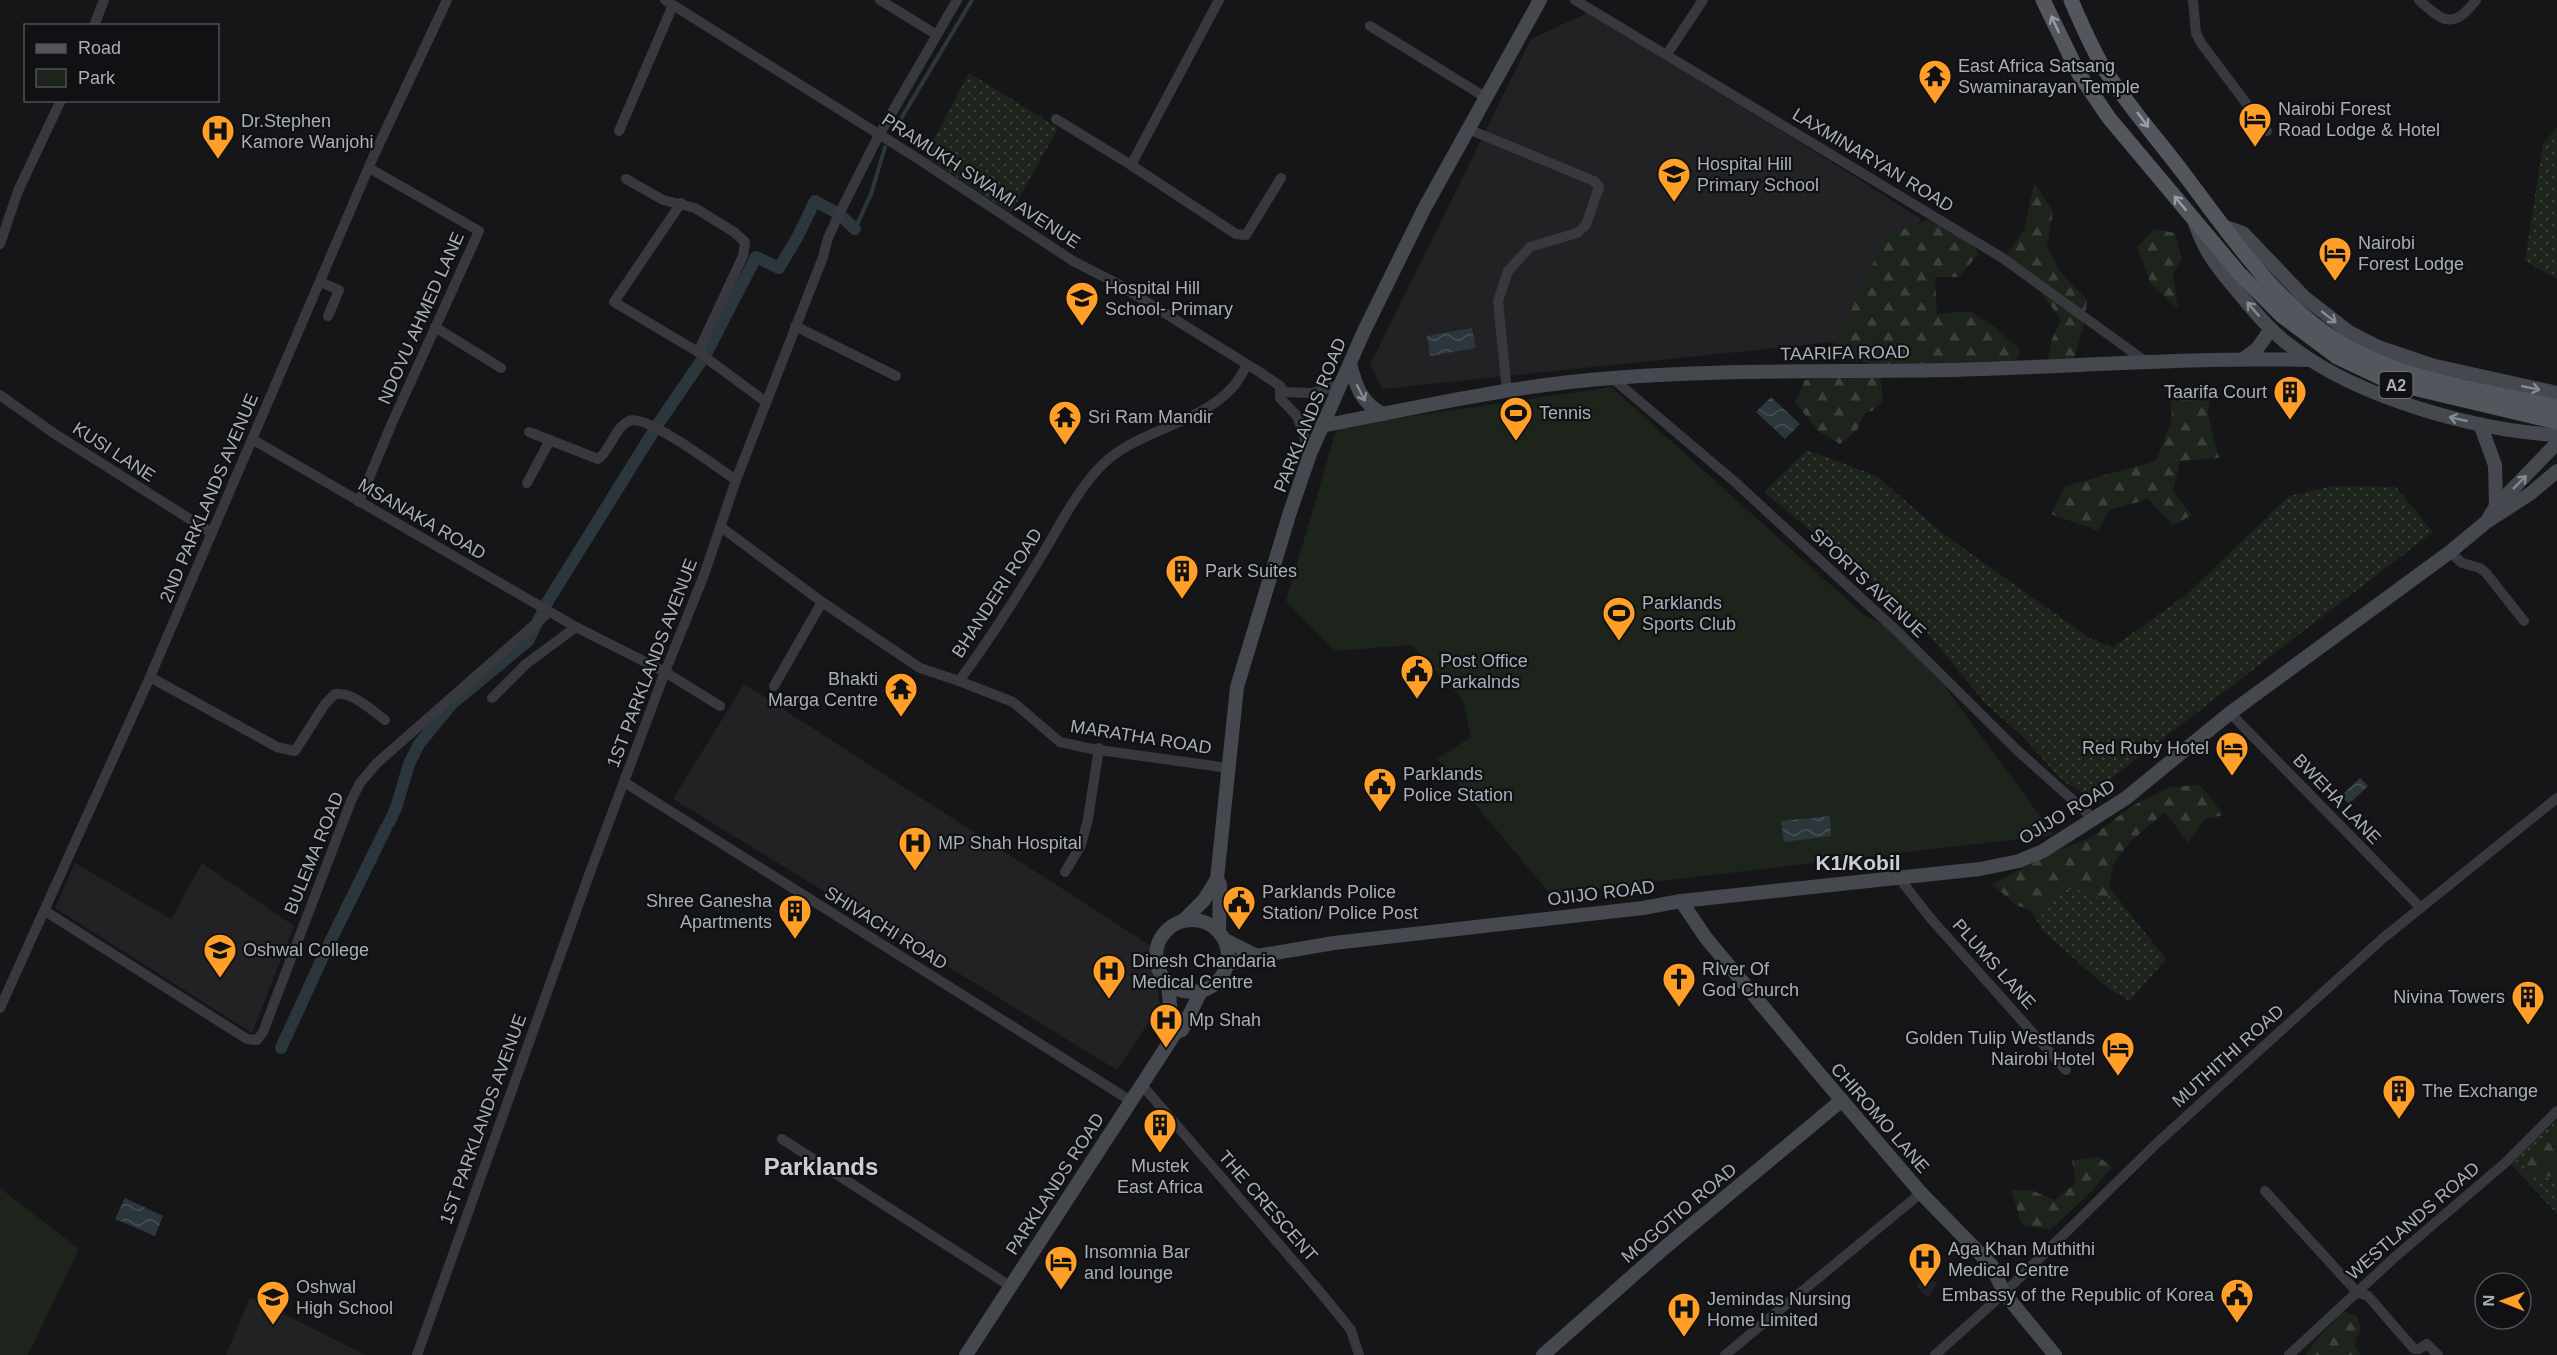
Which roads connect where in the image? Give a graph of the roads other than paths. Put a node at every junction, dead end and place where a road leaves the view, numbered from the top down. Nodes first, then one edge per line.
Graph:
1 (104, 0) edge
2 (447, 0) edge
3 (880, 0) edge
4 (957, 0) edge
5 (1219, 0) edge
6 (1540, 0) edge
7 (1575, 0) edge
8 (1702, 0) edge
9 (2043, 0) edge
10 (2071, 0) edge
11 (2193, 0) edge
12 (2420, 0) edge
13 (2476, 0) edge
14 (669, 2) edge
15 (95, 24) edge
16 (1370, 26) dead end
17 (937, 34) junction
18 (1667, 54) junction
19 (1485, 97) junction
20 (60, 102) edge
21 (1056, 120) dead end
22 (1468, 129) junction
23 (619, 131) dead end
24 (2267, 131) dead end
25 (879, 135) junction
26 (1131, 165) junction
27 (369, 168) junction
28 (1281, 178) dead end
29 (626, 179) dead end
30 (681, 203) junction
31 (2195, 222) junction
32 (2223, 226) junction
33 (0, 244) edge
34 (320, 282) junction
35 (328, 316) dead end
36 (795, 326) junction
37 (435, 327) junction
38 (2271, 329) junction
39 (698, 352) junction
40 (2243, 359) junction
41 (2310, 360) junction
42 (2145, 361) junction
43 (1350, 364) junction
44 (1247, 365) junction
45 (501, 368) dead end
46 (896, 376) dead end
47 (1612, 378) junction
48 (1340, 385) junction
49 (1280, 386) junction
50 (1507, 392) junction
51 (2557, 393) edge
52 (0, 395) edge
53 (766, 402) junction
54 (2557, 407) edge
55 (1383, 414) junction
56 (2557, 422) edge
57 (2480, 424) junction
58 (1322, 426) junction
59 (529, 432) dead end
60 (2557, 435) edge
61 (252, 439) junction
62 (550, 440) junction
63 (2557, 443) edge
64 (1310, 454) junction
65 (2557, 471) edge
66 (736, 480) junction
67 (527, 483) dead end
68 (359, 502) junction
69 (2496, 506) junction
70 (2485, 523) junction
71 (721, 527) junction
72 (212, 533) junction
73 (2450, 552) junction
74 (822, 602) junction
75 (549, 612) junction
76 (2524, 621) dead end
77 (576, 627) junction
78 (665, 672) junction
79 (150, 677) junction
80 (960, 681) junction
81 (774, 686) dead end
82 (492, 698) dead end
83 (720, 706) dead end
84 (2230, 713) junction
85 (385, 720) dead end
86 (1099, 748) junction
87 (1228, 768) junction
88 (624, 782) junction
89 (2557, 798) edge
90 (2094, 819) junction
91 (1065, 872) dead end
92 (1899, 878) junction
93 (1217, 879) junction
94 (1681, 901) junction
95 (2421, 908) junction
96 (45, 911) junction
97 (1183, 921) junction
98 (1222, 936) junction
99 (1257, 956) junction
100 (1228, 964) junction
101 (1168, 983) junction
102 (1201, 992) junction
103 (0, 1008) edge
104 (1176, 1032) junction
105 (2066, 1070) dead end
106 (1142, 1085) junction
107 (1842, 1100) junction
108 (1131, 1101) junction
109 (2557, 1110) edge
110 (782, 1139) dead end
111 (2265, 1191) dead end
112 (1921, 1193) junction
113 (1010, 1286) junction
114 (2357, 1292) junction
115 (2004, 1293) junction
116 (417, 1355) edge
117 (966, 1355) edge
118 (1359, 1355) edge
119 (1543, 1355) edge
120 (1725, 1355) edge
121 (1935, 1355) edge
122 (2055, 1355) edge
123 (2289, 1355) edge
124 (2438, 1355) edge

1 - 15 street
2 - 27 street, 2ND PARKLANDS AVENUE
3 - 17 street
4 - 17 street, 1ST PARKLANDS AVENUE
5 - 26 street
6 - 19 main road, PARKLANDS ROAD
7 - 18 street, LAXMINARYAN ROAD
8 - 18 street
31 -> 9 main road, A2
10 -> 32 main road, A2
11 - 24 street
12 - 13 street
14 - 23 street
14 - 25 street, PRAMUKH SWAMI AVENUE
16 - 19 street
17 - 25 street, 1ST PARKLANDS AVENUE
18 - 42 street, LAXMINARYAN ROAD
19 - 22 main road, PARKLANDS ROAD
20 - 33 street
21 - 26 street
22 - 43 main road, PARKLANDS ROAD
22 - 50 street
25 - 36 street, 1ST PARKLANDS AVENUE
25 - 44 street, PRAMUKH SWAMI AVENUE
26 - 28 street
27 - 34 street, 2ND PARKLANDS AVENUE
27 - 37 street, NDOVU AHMED LANE
29 - 30 street
30 - 39 street
30 - 39 street
38 -> 31 main road
31 - 56 main road, A2
32 -> 51 main road
32 - 54 main road, A2
34 - 35 street
34 - 61 street, 2ND PARKLANDS AVENUE
36 - 46 street
36 - 53 street, 1ST PARKLANDS AVENUE
37 - 45 street
37 - 68 street, NDOVU AHMED LANE
38 - 40 main road
38 - 41 main road
39 - 53 street
40 - 41 main road, TAARIFA ROAD
40 - 42 main road, TAARIFA ROAD
57 -> 41 main road
42 - 47 main road, TAARIFA ROAD
43 - 48 main road, PARKLANDS ROAD
43 -> 55 main road
44 - 49 street, PRAMUKH SWAMI AVENUE
44 - 80 street, BHANDERI ROAD
47 - 50 main road, TAARIFA ROAD
47 - 90 street, SPORTS AVENUE
48 - 49 street, PRAMUKH SWAMI AVENUE
48 - 58 main road, PARKLANDS ROAD
49 - 64 street
50 - 55 main road, TAARIFA ROAD
52 - 72 street, KUSI LANE
53 - 66 street, 1ST PARKLANDS AVENUE
55 - 58 main road, TAARIFA ROAD
57 - 60 main road
57 - 69 main road
58 - 64 main road, PARKLANDS ROAD
59 - 62 street
61 - 68 street, MSANAKA ROAD
61 - 72 street, 2ND PARKLANDS AVENUE
62 - 66 street
62 - 67 street
69 -> 63 main road
64 - 87 main road, PARKLANDS ROAD
65 - 70 main road
66 - 71 street, 1ST PARKLANDS AVENUE
68 - 75 street, MSANAKA ROAD
69 - 70 main road
70 - 73 main road, OJIJO ROAD
71 - 74 street, BHANDERI ROAD
71 - 78 street, 1ST PARKLANDS AVENUE
72 - 79 street, 2ND PARKLANDS AVENUE
73 - 76 street
73 - 84 main road, OJIJO ROAD
74 - 80 street, BHANDERI ROAD
74 - 81 street
75 - 77 street, MSANAKA ROAD
75 - 96 street, BULEMA ROAD
77 - 78 street, MSANAKA ROAD
77 - 82 street
78 - 83 street, MSANAKA ROAD
78 - 88 street, 1ST PARKLANDS AVENUE
79 - 85 street
79 - 96 street, 2ND PARKLANDS AVENUE
80 - 86 street, MARATHA ROAD
84 - 90 main road, OJIJO ROAD
84 - 95 street, BWEHA LANE
86 - 87 street, MARATHA ROAD
86 - 91 street
87 - 93 main road, PARKLANDS ROAD
88 - 108 street, SHIVACHI ROAD
88 - 116 street, 1ST PARKLANDS AVENUE
89 - 95 street, MUTHITHI ROAD
90 - 92 main road, OJIJO ROAD
92 - 94 main road, OJIJO ROAD
92 - 105 street, PLUMS LANE
93 - 97 main road, PARKLANDS ROAD
93 - 98 main road, PARKLANDS ROAD
94 - 99 main road, OJIJO ROAD
94 - 107 main road, CHIROMO LANE
95 - 115 street, MUTHITHI ROAD
96 - 103 street, 2ND PARKLANDS AVENUE
97 - 98 main road
97 - 101 main road
98 - 99 main road
98 - 100 main road
99 - 100 main road, OJIJO ROAD
100 - 102 main road
101 - 102 main road
101 - 104 main road
102 - 104 main road, PARKLANDS ROAD
104 - 106 main road, PARKLANDS ROAD
106 - 108 main road, PARKLANDS ROAD
106 - 118 street, THE CRESCENT
107 - 112 main road, CHIROMO LANE
107 - 119 main road, MOGOTIO ROAD
108 - 113 main road, PARKLANDS ROAD
109 - 114 street, WESTLANDS ROAD
110 - 113 street
111 - 114 street
112 - 115 main road, CHIROMO LANE
112 - 120 street
113 - 117 main road, PARKLANDS ROAD
114 - 123 street, WESTLANDS ROAD
114 - 124 street
115 - 121 street, MUTHITHI ROAD
115 - 122 main road, CHIROMO LANE

